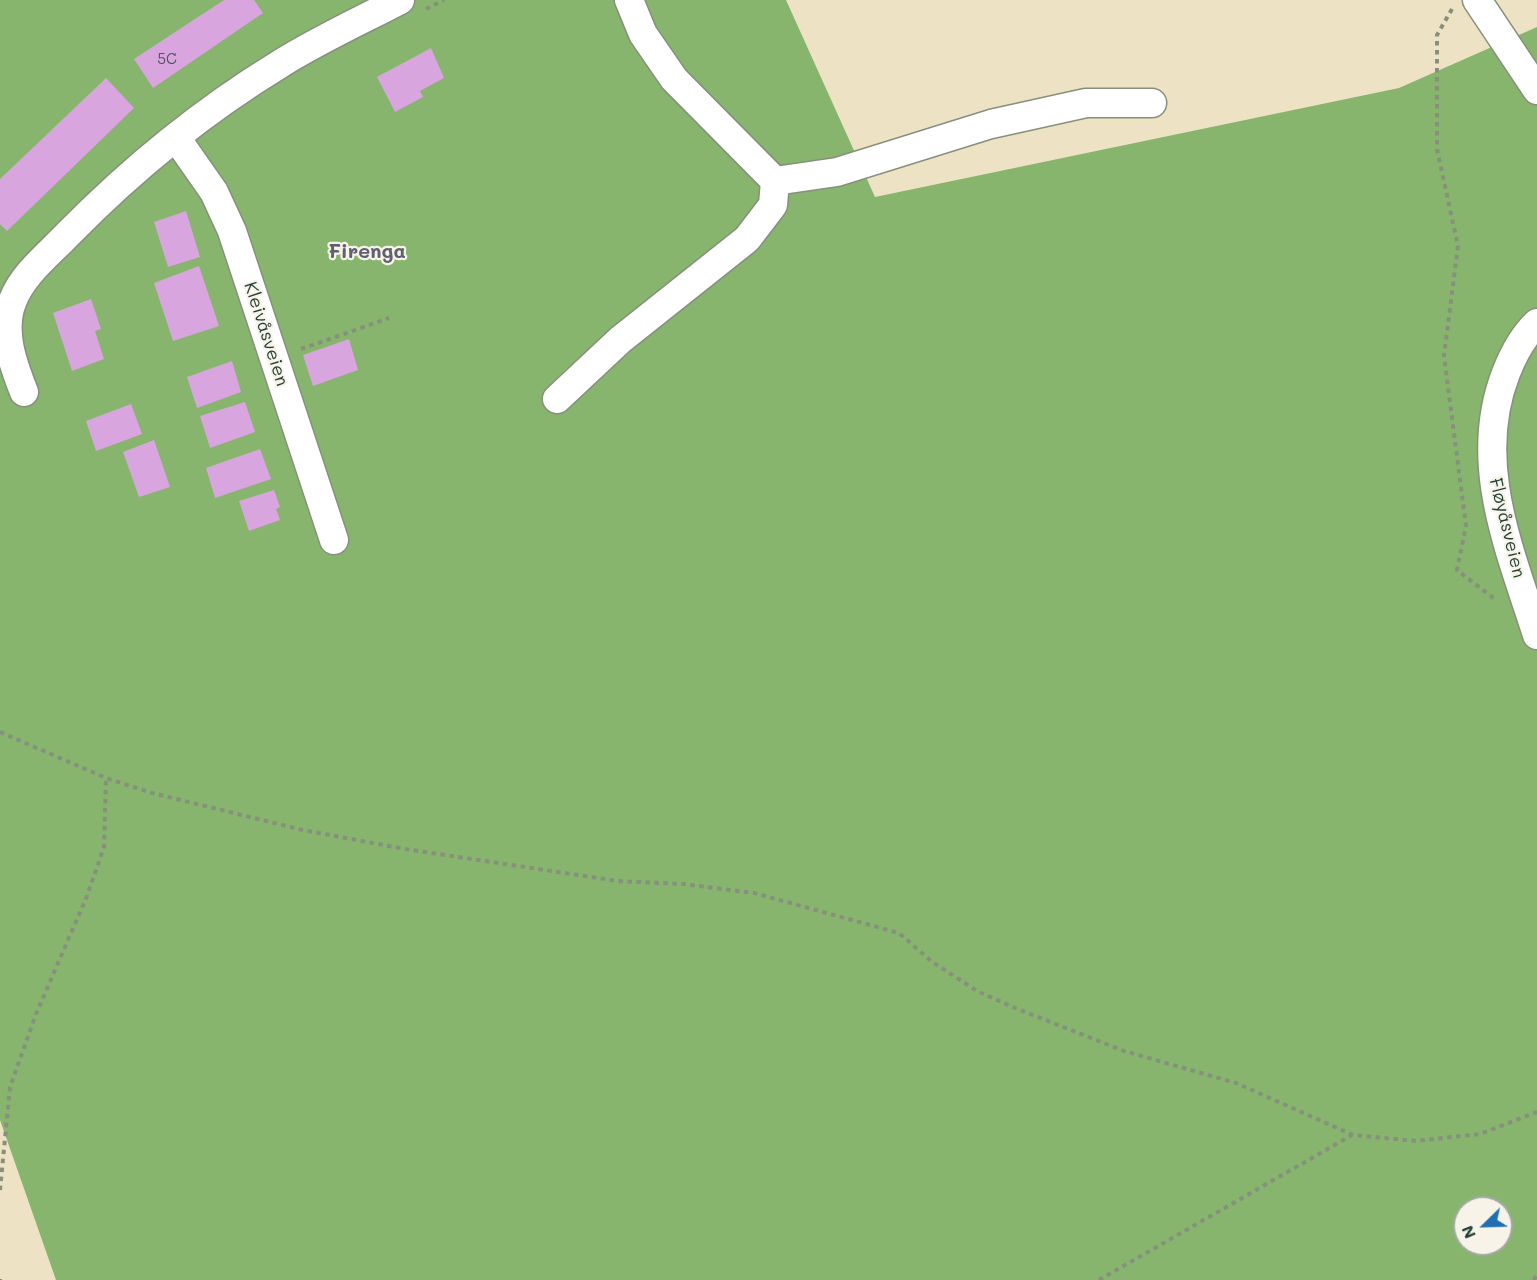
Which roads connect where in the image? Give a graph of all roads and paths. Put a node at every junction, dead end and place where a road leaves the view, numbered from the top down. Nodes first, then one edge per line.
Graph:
1 (400, 0) edge
2 (629, 0) edge
3 (1456, 0) edge
4 (1477, 0) edge
5 (1537, 90) edge
6 (1152, 103) dead end
7 (177, 139) junction
8 (775, 181) junction
9 (389, 318) dead end
10 (1537, 323) edge
11 (274, 358) junction
12 (24, 392) dead end
13 (557, 399) dead end
14 (334, 540) dead end
15 (1501, 604) dead end
16 (1537, 635) edge
17 (0, 732) edge
18 (106, 778) junction
19 (1537, 1112) edge
20 (1353, 1135) junction
21 (0, 1190) edge
22 (1537, 1274) edge
23 (1099, 1280) edge
24 (1534, 1280) edge

1 - 7 street
2 - 8 street
3 - 15 path
4 - 5 street
6 - 8 street
7 - 11 street, Kleivåsveien
7 - 12 street
8 - 13 street
9 - 11 path
10 - 16 street, Fløyåsveien
11 - 14 street, Kleivåsveien
17 - 18 path
18 - 20 path
18 - 21 path
19 - 20 path
20 - 23 path
22 - 24 path

